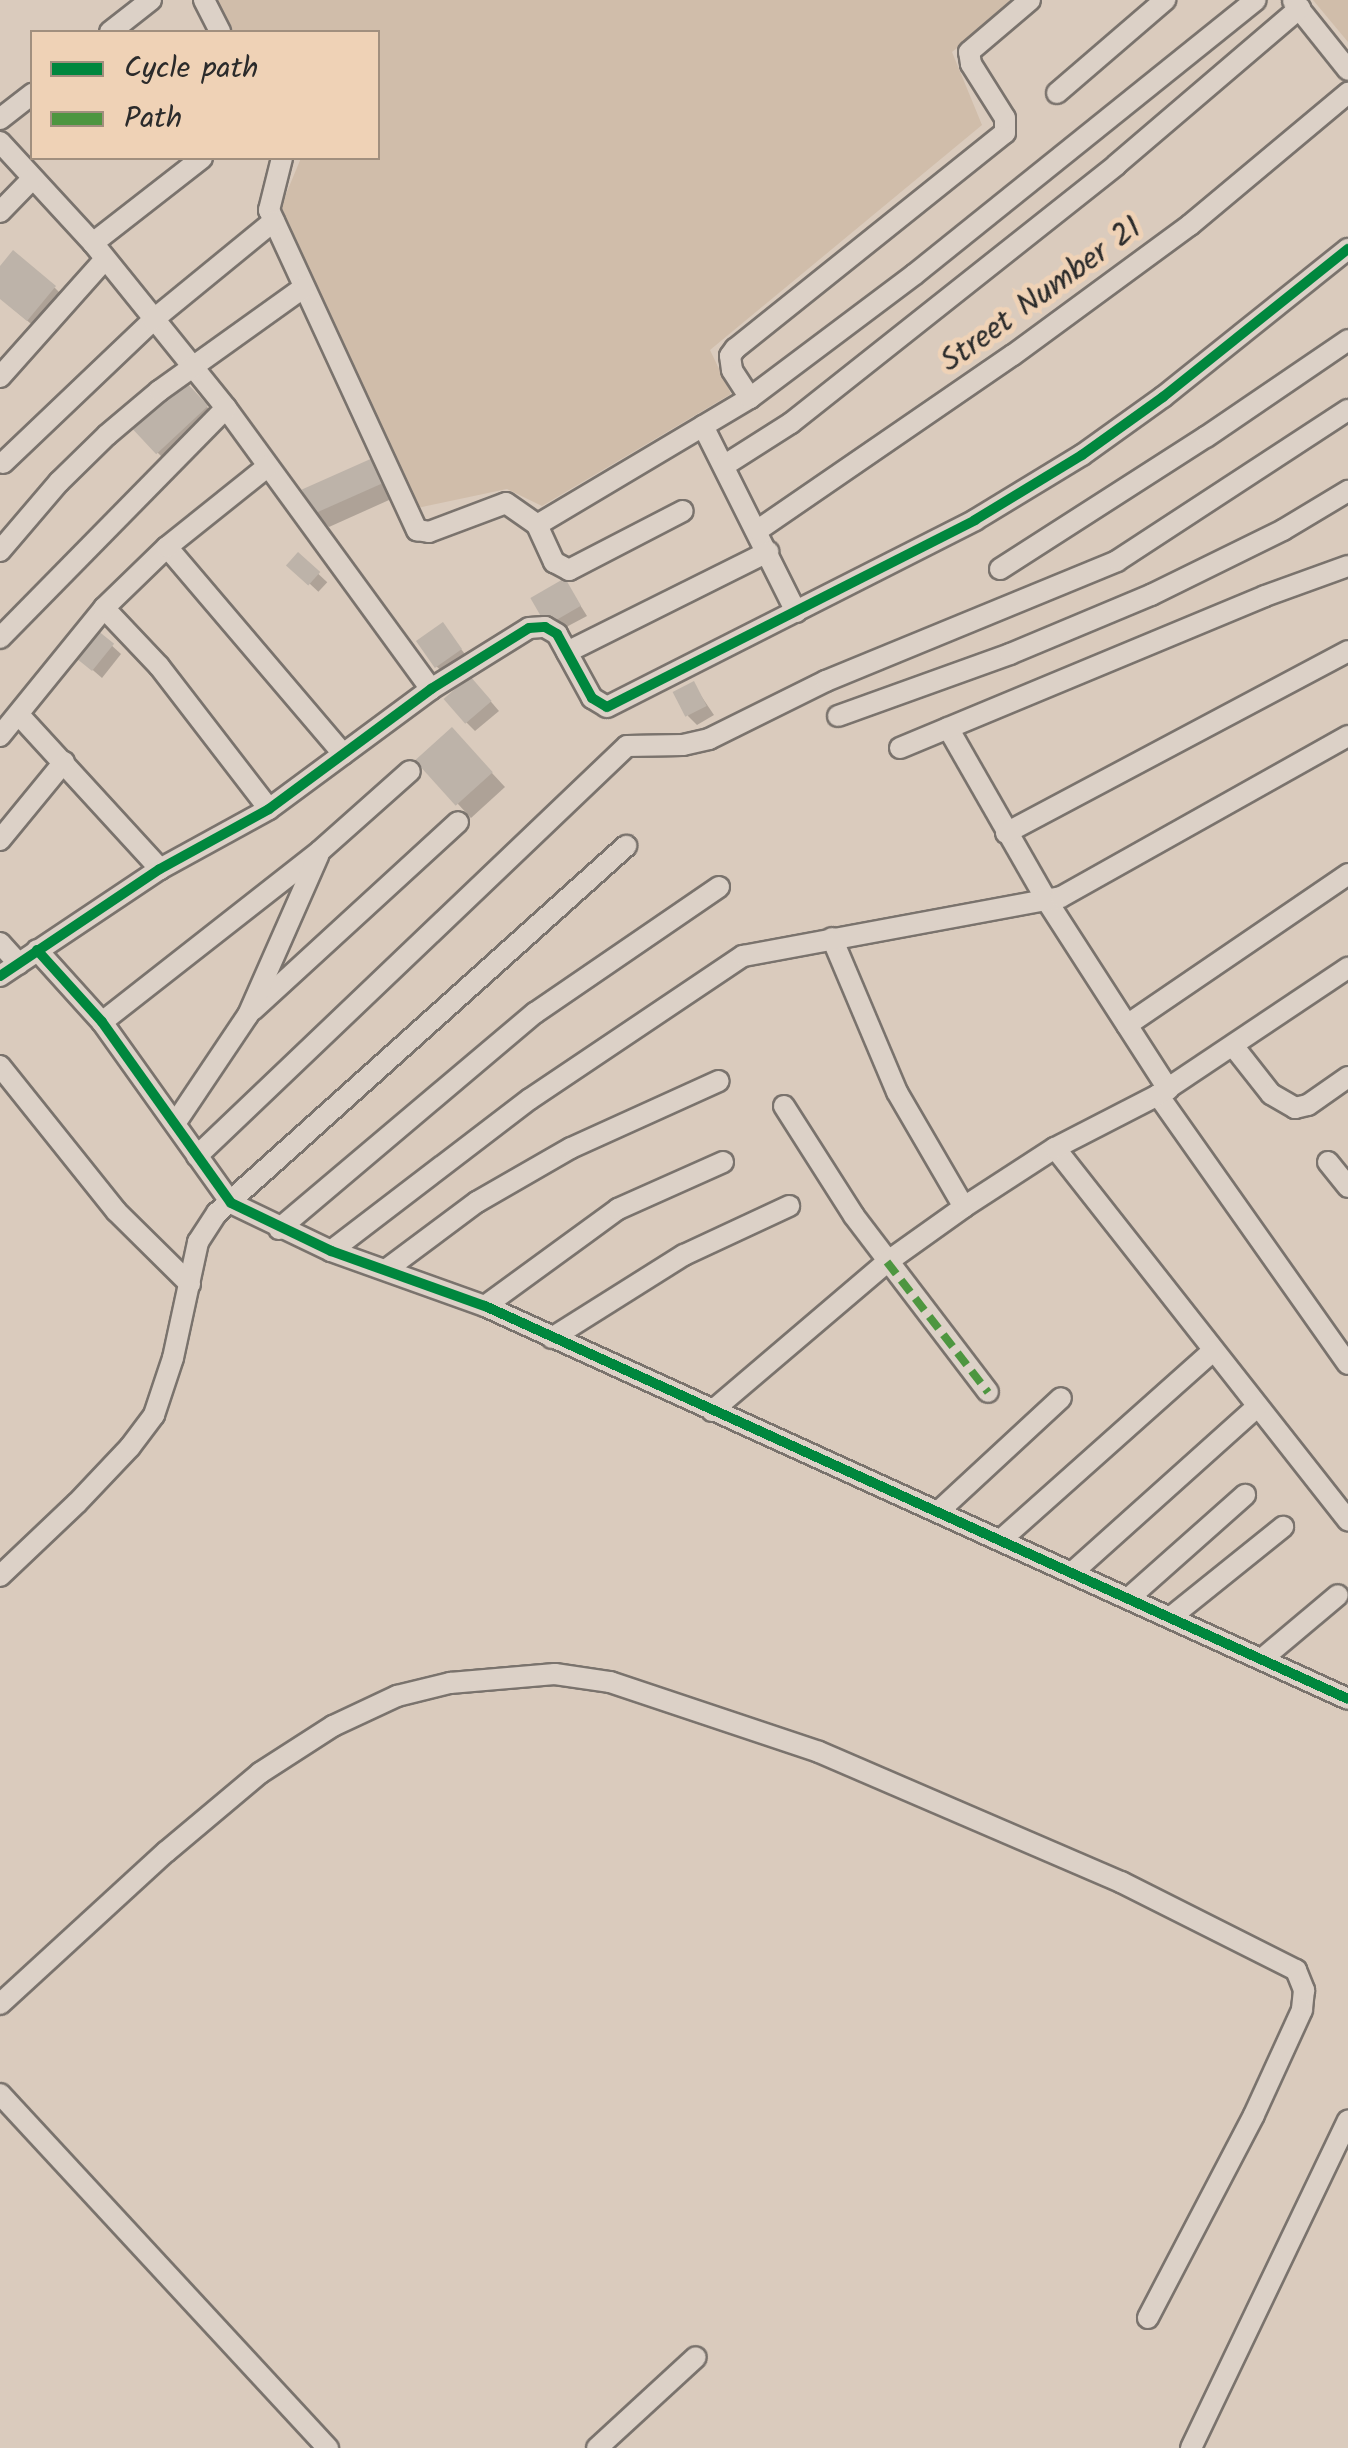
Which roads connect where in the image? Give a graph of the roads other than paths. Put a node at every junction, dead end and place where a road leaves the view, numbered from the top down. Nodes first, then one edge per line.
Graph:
1 (151, 0) edge
2 (204, 0) edge
3 (1030, 0) edge
4 (1165, 0) edge
5 (1256, 0) edge
6 (1296, 4) edge
7 (113, 30) edge
8 (219, 30) edge
9 (1348, 70) edge
10 (1058, 92) dead end
11 (1348, 93) edge
12 (30, 96) edge
13 (0, 120) edge
14 (0, 142) edge
15 (200, 160) edge
16 (283, 160) edge
17 (31, 180) junction
18 (0, 212) edge
19 (274, 220) junction
20 (1348, 248) edge
21 (99, 251) junction
22 (304, 287) junction
23 (153, 320) junction
24 (1348, 340) edge
25 (194, 368) junction
26 (0, 377) edge
27 (750, 398) junction
28 (226, 408) junction
29 (1348, 410) edge
30 (703, 426) junction
31 (3, 463) dead end
32 (725, 465) junction
33 (268, 466) junction
34 (1348, 490) edge
35 (683, 512) dead end
36 (537, 525) junction
37 (758, 530) junction
38 (168, 547) junction
39 (0, 551) edge
40 (768, 552) junction
41 (1348, 566) edge
42 (1000, 569) dead end
43 (104, 608) junction
44 (796, 612) junction
45 (0, 638) edge
46 (1348, 651) edge
47 (567, 652) junction
48 (431, 689) junction
49 (18, 715) junction
50 (838, 716) dead end
51 (948, 728) junction
52 (0, 736) edge
53 (1348, 736) edge
54 (900, 748) dead end
55 (343, 754) junction
56 (64, 762) junction
57 (410, 771) dead end
58 (269, 809) junction
59 (458, 822) dead end
60 (1006, 833) junction
61 (0, 840) edge
62 (626, 846) dead end
63 (320, 851) junction
64 (160, 869) junction
65 (1348, 874) edge
66 (719, 887) dead end
67 (1047, 901) junction
68 (832, 938) junction
69 (0, 943) edge
70 (37, 950) junction
71 (19, 964) junction
72 (1348, 968) edge
73 (0, 976) edge
74 (248, 1015) junction
75 (102, 1022) junction
76 (1127, 1025) junction
77 (1234, 1047) junction
78 (0, 1066) edge
79 (1348, 1077) edge
80 (718, 1081) dead end
81 (1163, 1092) junction
82 (784, 1106) dead end
83 (176, 1122) junction
84 (1055, 1148) junction
85 (197, 1156) junction
86 (723, 1162) dead end
87 (1328, 1162) dead end
88 (1348, 1187) edge
89 (231, 1203) junction
90 (790, 1206) dead end
91 (964, 1207) junction
92 (279, 1229) junction
93 (331, 1251) junction
94 (887, 1262) junction
95 (387, 1270) junction
96 (190, 1284) junction
97 (485, 1306) junction
98 (552, 1338) junction
99 (1213, 1351) junction
100 (1348, 1364) edge
101 (988, 1392) dead end
102 (1061, 1398) dead end
103 (1257, 1407) junction
104 (712, 1412) junction
105 (1245, 1495) dead end
106 (939, 1510) junction
107 (1348, 1521) edge
108 (1282, 1526) dead end
109 (1003, 1538) junction
110 (1074, 1571) junction
111 (0, 1576) edge
112 (1338, 1595) dead end
113 (1130, 1598) junction
114 (1171, 1616) junction
115 (1262, 1659) junction
116 (1348, 1699) edge
117 (0, 2004) edge
118 (0, 2094) edge
119 (1348, 2121) edge
120 (1148, 2318) dead end
121 (696, 2357) dead end
122 (328, 2448) edge
123 (596, 2448) edge
124 (1191, 2448) edge

1 - 7 street
2 - 8 street
3 - 27 street
4 - 10 street
5 - 27 street
6 - 9 street
6 - 32 street
11 - 37 street, Street Number 21
12 - 13 street
14 - 17 street
15 - 21 street
16 - 19 street
17 - 18 street
17 - 21 street
19 - 22 street
19 - 23 street
20 - 44 street
21 - 23 street
21 - 26 street
22 - 25 street
22 - 36 street
23 - 25 street
23 - 31 street
24 - 42 street
25 - 28 street
25 - 39 street
27 - 30 street
28 - 33 street
28 - 45 street
29 - 85 street
30 - 32 street
30 - 36 street
32 - 37 street
33 - 38 street
33 - 48 street
34 - 50 street
35 - 36 street
37 - 40 street
38 - 43 street
38 - 55 street
40 - 44 street
40 - 47 street
41 - 51 street
43 - 49 street
43 - 58 street
44 - 47 street
46 - 60 street
47 - 48 street
48 - 55 street
49 - 52 street
49 - 56 street
51 - 54 street
51 - 60 street
53 - 67 street
55 - 58 street
56 - 61 street
56 - 64 street
57 - 63 street
58 - 64 street
59 - 74 street
60 - 67 street
62 - 89 street
63 - 74 street
63 - 75 street
64 - 70 street
65 - 76 street
66 - 92 street
67 - 68 street
67 - 76 street
68 - 91 street
68 - 93 street
69 - 71 street
70 - 71 street
70 - 75 street
71 - 73 street
72 - 77 street
74 - 83 street
75 - 83 street
76 - 81 street
77 - 79 street
77 - 81 street
78 - 96 street
80 - 95 street
81 - 84 street
81 - 100 street
82 - 94 street
83 - 85 street
84 - 91 street
84 - 99 street
85 - 89 street
86 - 97 street
87 - 88 street
89 - 92 street
89 - 96 street
90 - 98 street
91 - 94 street
92 - 93 street
93 - 95 street
94 - 101 street
94 - 104 street
95 - 97 street
96 - 111 street
97 - 98 street
98 - 104 street
99 - 103 street
99 - 109 street
102 - 106 street
103 - 107 street
103 - 110 street
104 - 106 street
105 - 113 street
106 - 109 street
108 - 114 street
109 - 110 street
110 - 113 street
112 - 115 street
113 - 114 street
114 - 115 street
115 - 116 street
117 - 120 street
118 - 122 street
119 - 124 street
121 - 123 street

